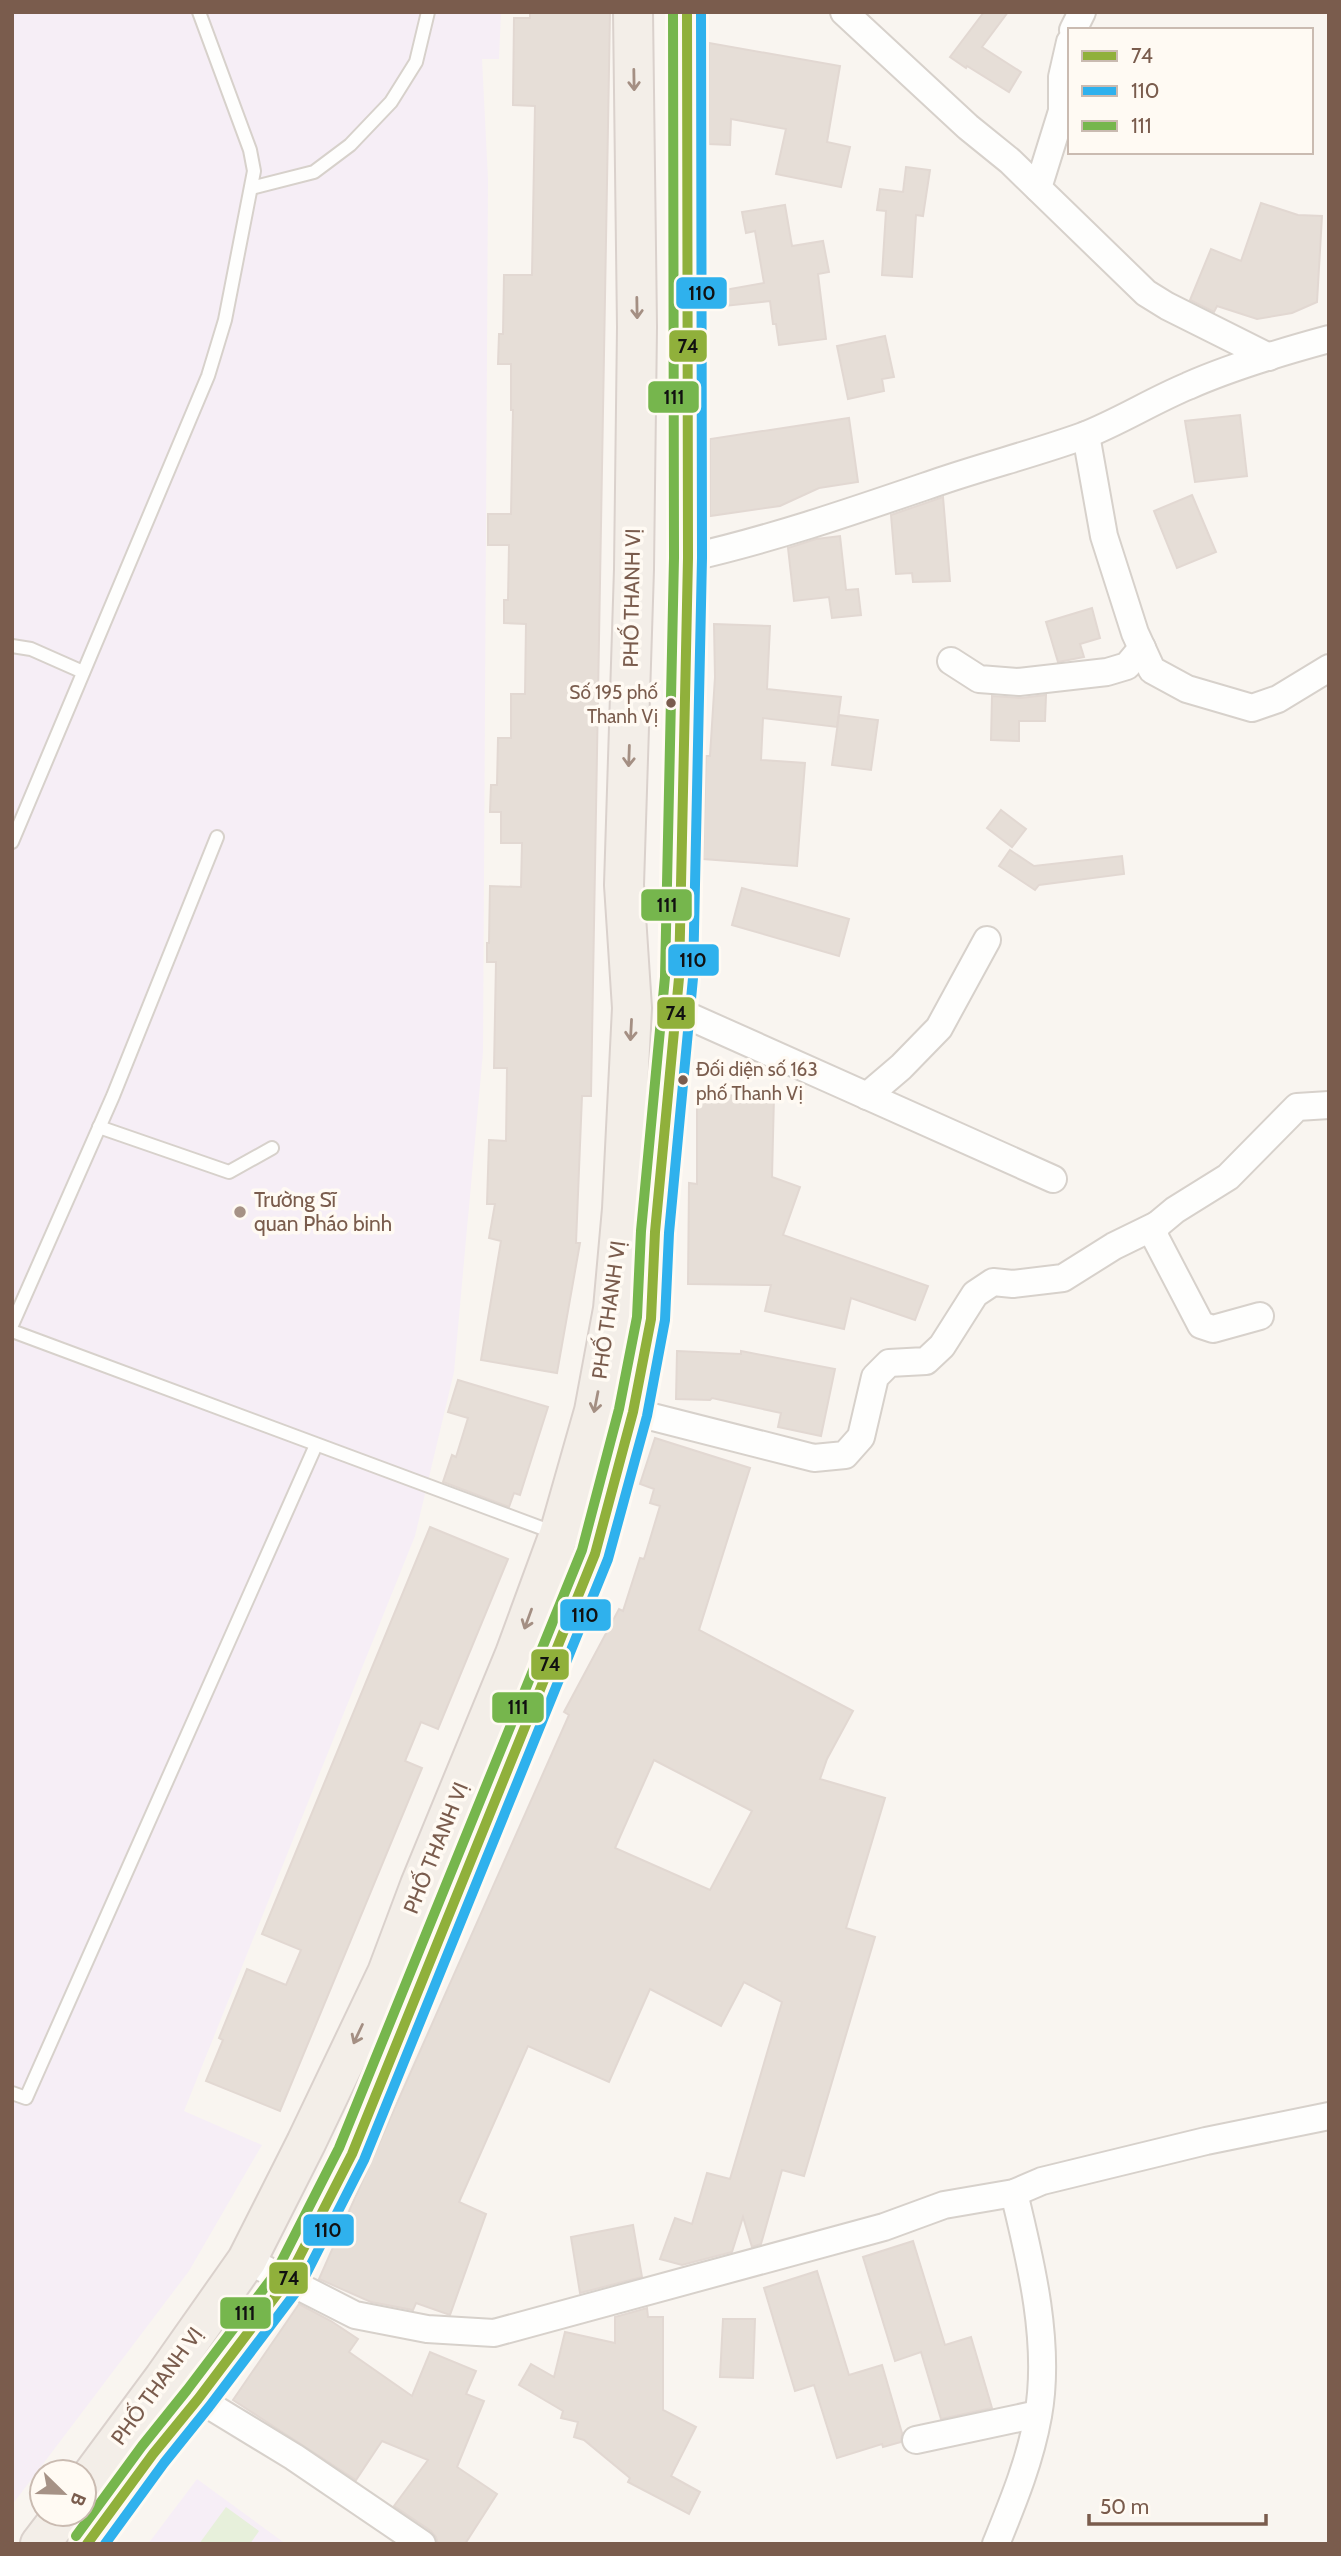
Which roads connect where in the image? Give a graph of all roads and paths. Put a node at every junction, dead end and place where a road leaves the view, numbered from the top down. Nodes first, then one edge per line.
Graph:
1 (199, 12) edge
2 (428, 12) edge
3 (633, 12) edge
4 (687, 12) edge
5 (844, 12) edge
6 (1082, 12) edge
7 (1074, 28) edge
8 (1068, 50) edge
9 (251, 188) junction
10 (1038, 188) junction
11 (1329, 339) edge
12 (1269, 357) junction
13 (1086, 435) junction
14 (688, 558) junction
15 (12, 646) edge
16 (1142, 648) junction
17 (951, 661) dead end
18 (1329, 668) edge
19 (83, 672) junction
20 (217, 836) dead end
21 (12, 842) edge
22 (987, 940) dead end
23 (675, 1010) junction
24 (867, 1096) junction
25 (1329, 1105) edge
26 (99, 1127) junction
27 (272, 1148) dead end
28 (1053, 1179) dead end
29 (1157, 1225) junction
30 (1260, 1316) dead end
31 (12, 1325) edge
32 (12, 1331) edge
33 (633, 1412) junction
34 (316, 1444) junction
35 (559, 1534) junction
36 (12, 2093) edge
37 (1329, 2116) edge
38 (1014, 2193) junction
39 (247, 2260) junction
40 (287, 2281) junction
41 (164, 2378) junction
42 (198, 2399) junction
43 (1038, 2414) junction
44 (916, 2440) dead end
45 (98, 2467) edge
46 (52, 2528) edge
47 (40, 2544) edge
48 (87, 2544) edge
49 (422, 2544) edge
50 (996, 2544) edge

1 - 9 lane
2 - 9 lane
3 -> 35 main road, PHỐ THANH VỊ
4 - 14 main road, PHỐ THANH VỊ
5 - 10 street
6 - 7 street
8 - 10 street
9 - 19 lane
10 - 12 street
11 - 12 street
12 - 13 street
13 - 14 street
13 - 16 street
14 - 23 main road, PHỐ THANH VỊ
15 - 19 lane
16 - 17 street
16 - 18 street
19 - 21 lane
20 - 26 lane
22 - 24 street
23 - 24 street
23 - 33 main road, PHỐ THANH VỊ
24 - 28 street
25 - 29 street
26 - 27 lane
26 - 31 lane
29 - 30 street
29 - 33 street
32 - 34 lane
33 - 40 main road, PHỐ THANH VỊ
34 - 35 lane
34 - 36 lane
35 -> 39 main road, PHỐ THANH VỊ
37 - 38 street
38 - 40 street
38 - 43 street
39 - 40 street
39 - 41 main road, PHỐ THANH VỊ
40 - 42 main road, PHỐ THANH VỊ
41 - 42 street
41 - 45 main road, PHỐ THANH VỊ
42 - 48 main road, PHỐ THANH VỊ
42 - 49 street
43 - 44 street
43 - 50 street
46 - 47 main road

